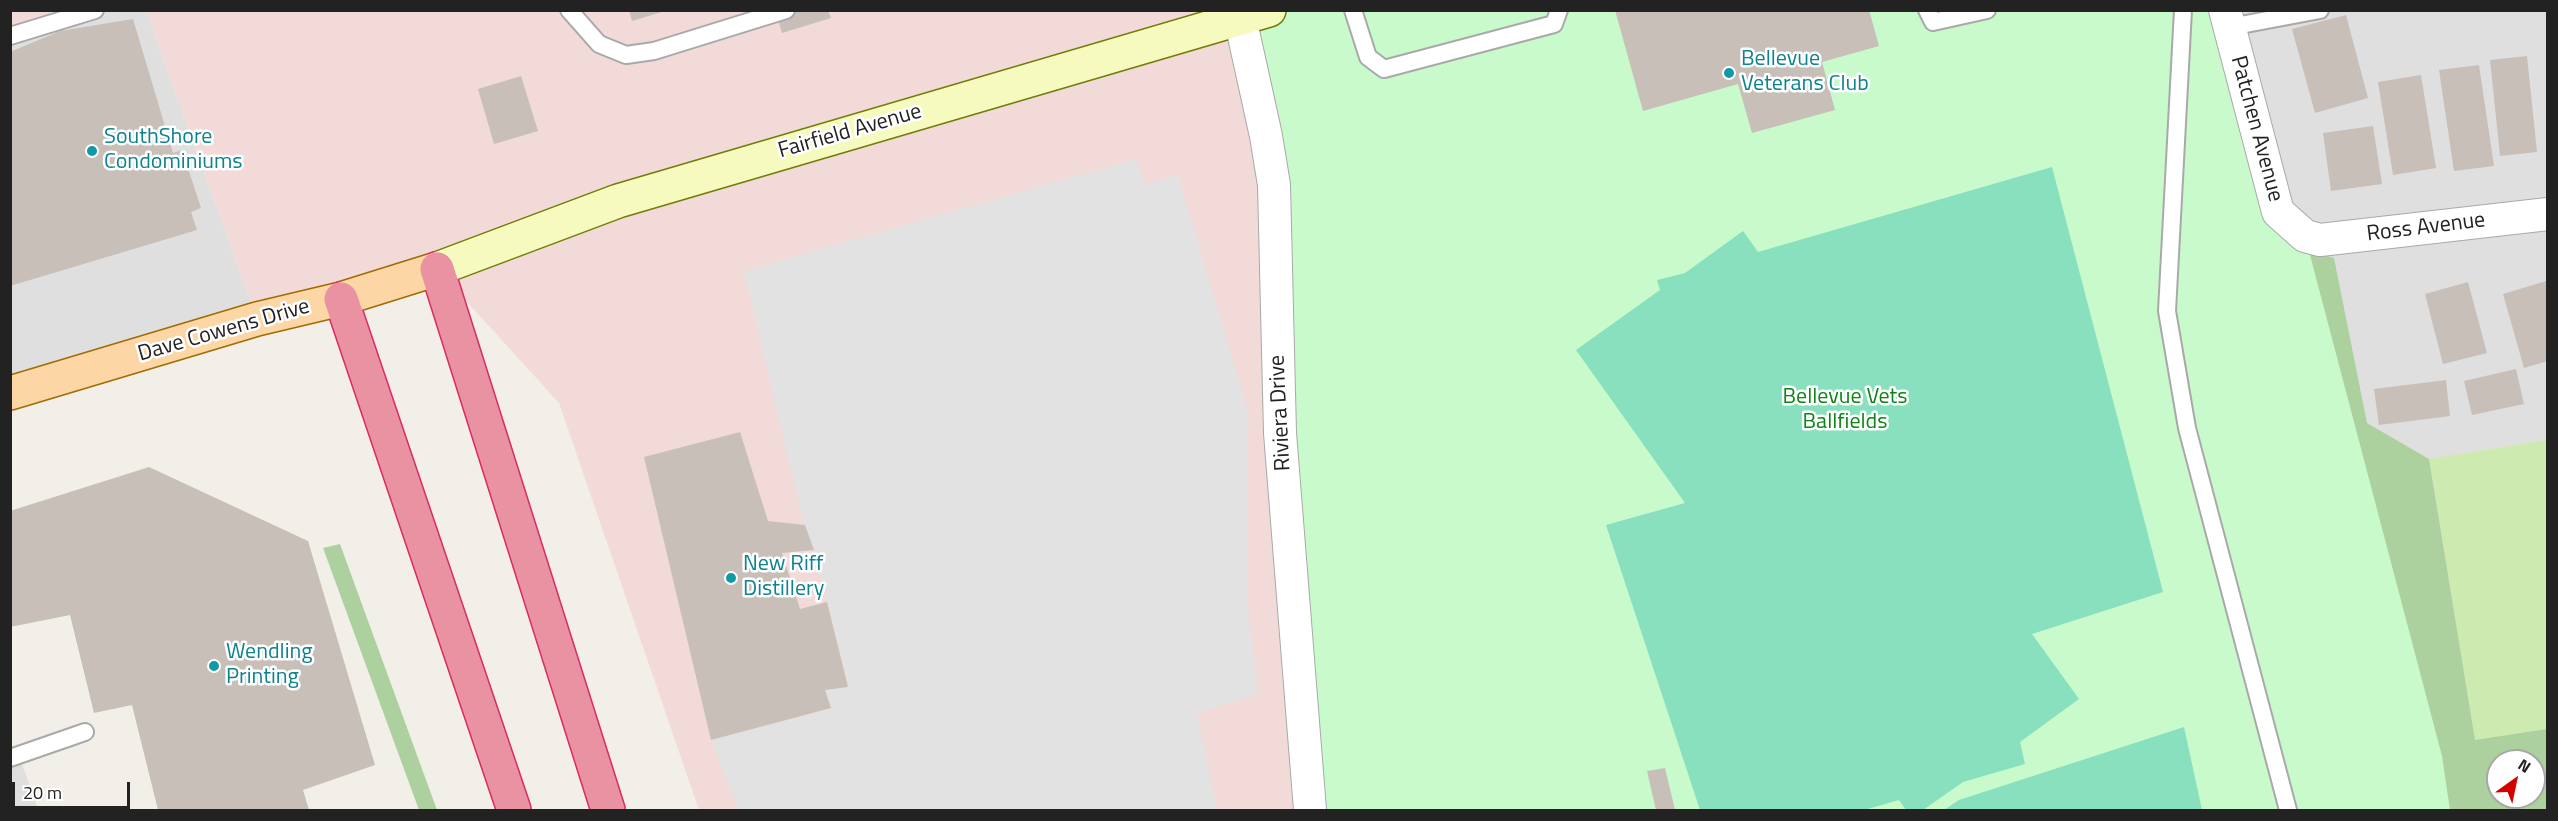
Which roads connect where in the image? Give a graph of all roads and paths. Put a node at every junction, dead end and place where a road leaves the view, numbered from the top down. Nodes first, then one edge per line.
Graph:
1 (95, 10) edge
2 (569, 10) edge
3 (786, 10) edge
4 (1353, 10) edge
5 (1559, 10) edge
6 (1926, 10) edge
7 (1988, 10) edge
8 (2183, 10) edge
9 (2320, 10) edge
10 (1249, 13) edge
11 (2228, 19) edge
12 (10, 36) edge
13 (2547, 214) edge
14 (2305, 236) joint
15 (437, 269) junction
16 (341, 299) junction
17 (10, 393) edge
18 (85, 732) dead end
19 (10, 758) edge
20 (514, 810) edge
21 (608, 810) edge
22 (1310, 810) edge
23 (2288, 810) edge

1 - 12 lane
2 - 3 lane
4 - 5 lane
6 - 7 lane
8 - 23 lane
9 - 11 lane
10 - 15 main road, Fairfield Avenue
10 - 22 street, Riviera Drive
11 - 14 street, Patchen Avenue
13 - 14 street, Ross Avenue
15 - 16 main road, Dave Cowens Drive
15 - 21 highway
16 - 17 main road, Dave Cowens Drive
16 - 20 highway
18 - 19 lane

